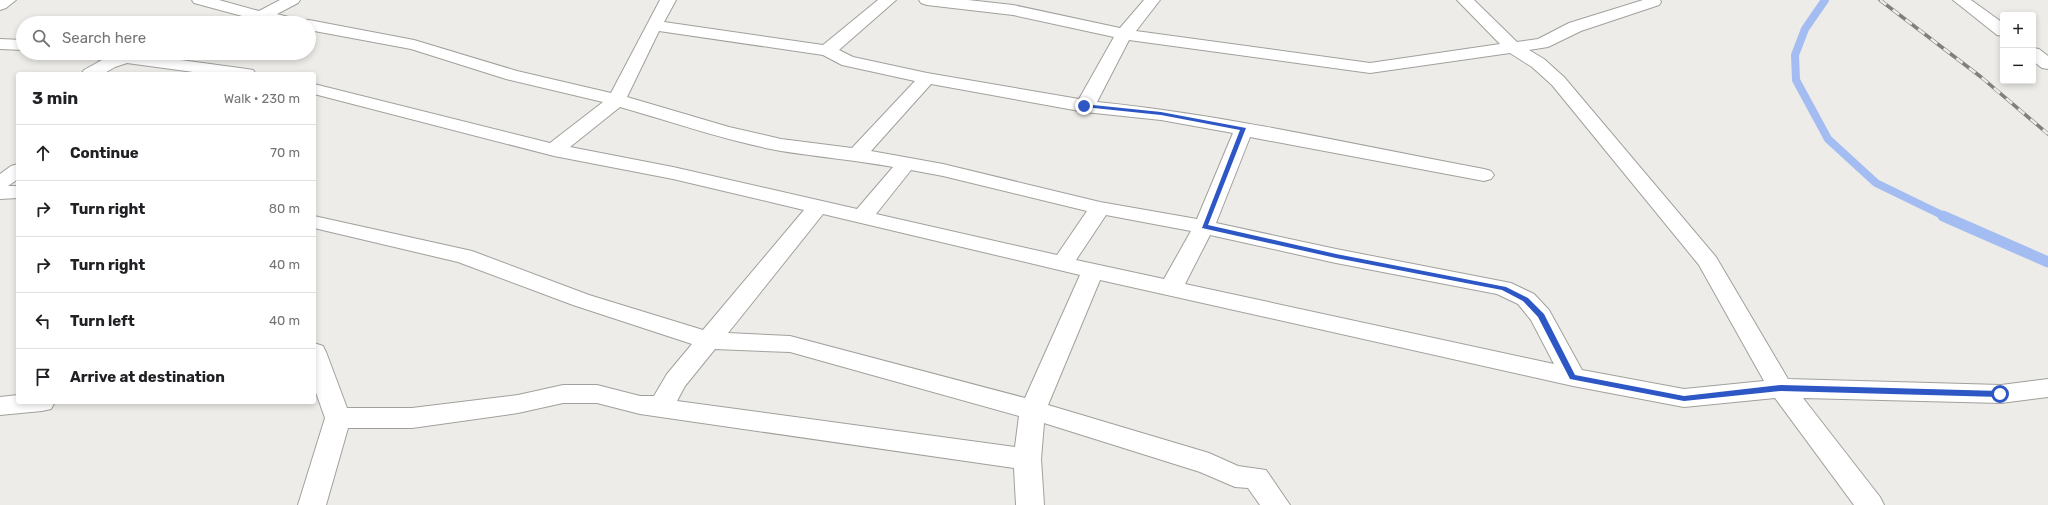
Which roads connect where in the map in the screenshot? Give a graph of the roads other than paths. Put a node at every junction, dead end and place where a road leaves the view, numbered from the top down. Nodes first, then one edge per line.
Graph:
1 (8, 0) edge
2 (200, 0) edge
3 (292, 0) edge
4 (668, 0) edge
5 (888, 0) edge
6 (927, 0) edge
7 (1152, 0) edge
8 (1465, 0) edge
9 (1961, 0) edge
10 (1653, 2) dead end
11 (0, 5) edge
12 (261, 16) joint
13 (654, 24) junction
14 (316, 26) edge
15 (2000, 29) edge
16 (1124, 34) junction
17 (0, 44) edge
18 (16, 45) edge
19 (1514, 48) junction
20 (827, 51) junction
21 (2036, 55) edge
22 (119, 60) edge
23 (140, 60) edge
24 (2048, 64) edge
25 (93, 72) edge
26 (232, 72) edge
27 (927, 78) junction
28 (316, 90) edge
29 (617, 100) junction
30 (1084, 106) junction
31 (1244, 129) junction
32 (554, 150) junction
33 (857, 154) junction
34 (906, 163) junction
35 (16, 171) edge
36 (1484, 176) dead end
37 (0, 182) edge
38 (16, 192) edge
39 (0, 194) edge
40 (819, 206) junction
41 (1100, 208) junction
42 (862, 217) junction
43 (316, 222) edge
44 (1204, 227) junction
45 (1063, 263) junction
46 (1093, 270) junction
47 (1171, 288) junction
48 (707, 340) junction
49 (316, 358) edge
50 (1572, 378) junction
51 (1781, 388) junction
52 (2048, 388) edge
53 (21, 404) edge
54 (640, 405) junction
55 (0, 406) edge
56 (1033, 410) junction
57 (338, 418) junction
58 (1027, 459) junction
59 (312, 505) edge
60 (1030, 505) edge
61 (1276, 505) edge
62 (1870, 505) edge

1 - 11 street
2 - 12 street
3 - 12 street
4 - 13 street
5 - 20 street
6 - 16 street
7 - 16 street
8 - 19 street
9 - 15 street
10 - 19 street
13 - 20 street
13 - 29 street
14 - 29 street
16 - 19 street
16 - 30 street
17 - 18 street
19 - 51 street
20 - 27 street
21 - 24 street
22 - 25 street
23 - 26 street
27 - 30 street
27 - 33 street
28 - 32 street
29 - 32 street
29 - 33 street
30 - 31 street
31 - 36 street
31 - 44 street
32 - 40 street
33 - 34 street
34 - 41 street
34 - 42 street
35 - 37 street
38 - 39 street
40 - 42 street
40 - 48 street
41 - 44 street
41 - 45 street
42 - 45 street
43 - 48 street
44 - 47 street
44 - 50 street
45 - 46 street
46 - 47 street
46 - 56 street
47 - 50 street
48 - 54 street
48 - 56 street
49 - 57 street
50 - 51 street
51 - 52 street
51 - 62 street
53 - 55 street
54 - 57 street
54 - 58 street
56 - 58 street
56 - 61 street
57 - 59 street
58 - 60 street

